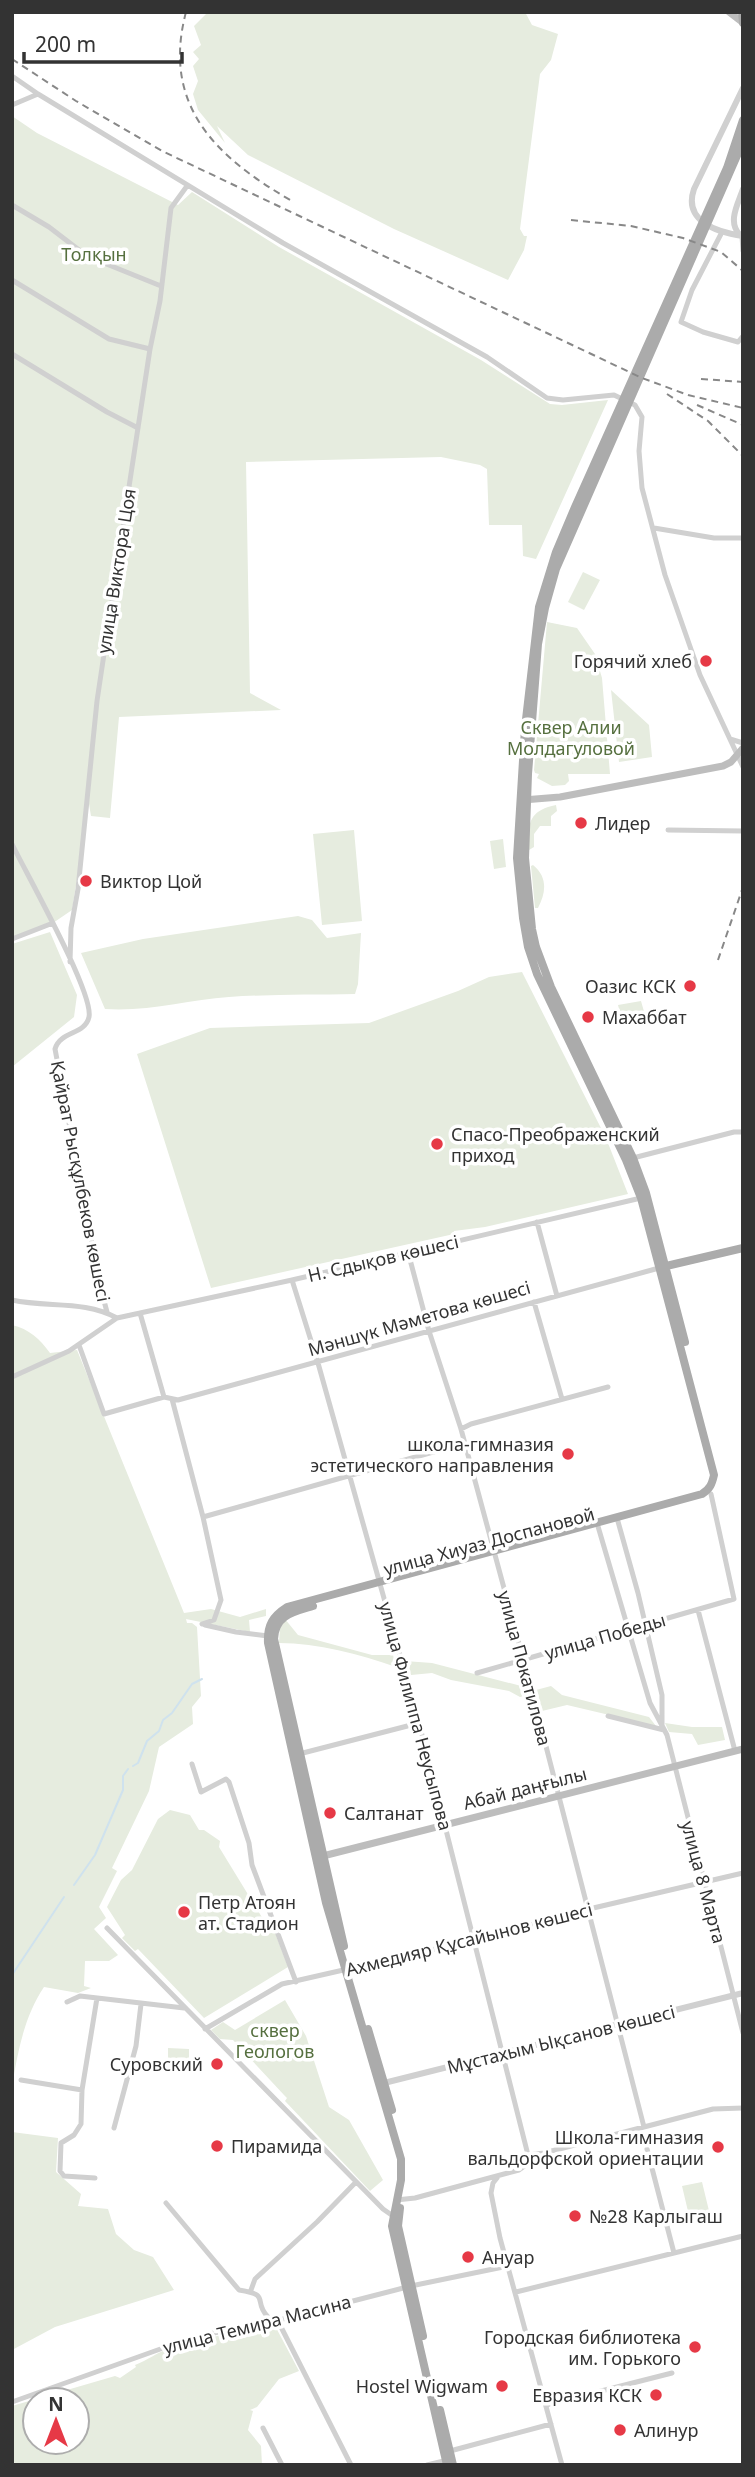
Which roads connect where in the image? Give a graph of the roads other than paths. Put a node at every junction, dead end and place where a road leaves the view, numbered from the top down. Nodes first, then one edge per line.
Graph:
1 (729, 12) edge
2 (742, 12) edge
3 (742, 23) edge
4 (12, 76) edge
5 (743, 88) edge
6 (38, 94) junction
7 (12, 105) edge
8 (743, 120) edge
9 (743, 142) edge
10 (187, 186) junction
11 (743, 189) edge
12 (714, 204) junction
13 (12, 205) edge
14 (733, 221) junction
15 (722, 232) junction
16 (742, 236) edge
17 (743, 251) edge
18 (12, 281) edge
19 (161, 286) junction
20 (743, 336) edge
21 (150, 349) junction
22 (12, 354) edge
23 (138, 428) junction
24 (654, 527) junction
25 (743, 538) edge
26 (730, 739) junction
27 (743, 743) edge
28 (740, 752) edge
29 (723, 766) junction
30 (743, 768) edge
31 (523, 800) junction
32 (668, 830) dead end
33 (743, 831) edge
34 (12, 844) edge
35 (53, 923) junction
36 (12, 939) edge
37 (70, 962) junction
38 (606, 1111) junction
39 (743, 1132) edge
40 (633, 1158) junction
41 (643, 1196) junction
42 (537, 1222) junction
43 (743, 1248) edge
44 (408, 1252) junction
45 (663, 1267) junction
46 (292, 1280) junction
47 (557, 1296) junction
48 (12, 1300) edge
49 (534, 1302) junction
50 (107, 1312) junction
51 (140, 1313) junction
52 (117, 1318) junction
53 (429, 1331) junction
54 (79, 1345) junction
55 (318, 1363) junction
56 (12, 1377) edge
57 (608, 1387) dead end
58 (164, 1397) junction
59 (172, 1399) junction
60 (562, 1399) junction
61 (461, 1429) junction
62 (465, 1443) junction
63 (350, 1476) junction
64 (710, 1492) junction
65 (203, 1517) junction
66 (617, 1520) junction
67 (598, 1525) junction
68 (494, 1554) junction
69 (380, 1584) junction
70 (698, 1610) junction
71 (277, 1618) junction
72 (646, 1624) junction
73 (628, 1629) junction
74 (268, 1636) junction
75 (523, 1659) junction
76 (477, 1673) dead end
77 (608, 1716) dead end
78 (419, 1723) junction
79 (663, 1728) junction
80 (739, 1750) edge
81 (296, 1755) junction
82 (192, 1764) dead end
83 (674, 1767) junction
84 (559, 1796) junction
85 (445, 1825) junction
86 (319, 1857) junction
87 (743, 1873) edge
88 (705, 1883) junction
89 (589, 1909) junction
90 (107, 1928) dead end
91 (475, 1940) junction
92 (347, 1969) junction
93 (296, 1982) junction
94 (743, 1993) edge
95 (733, 1995) junction
96 (97, 1998) junction
97 (67, 2002) dead end
98 (141, 2004) junction
99 (184, 2008) junction
100 (617, 2024) junction
101 (205, 2029) junction
102 (743, 2033) edge
103 (503, 2053) junction
104 (21, 2080) dead end
105 (381, 2084) junction
106 (82, 2090) junction
107 (743, 2108) edge
108 (644, 2127) junction
109 (114, 2128) dead end
110 (647, 2149) dead end
111 (528, 2155) junction
112 (501, 2176) junction
113 (95, 2178) dead end
114 (356, 2182) junction
115 (399, 2201) junction
116 (166, 2203) dead end
117 (393, 2216) junction
118 (742, 2238) edge
119 (674, 2253) junction
120 (508, 2266) junction
121 (408, 2287) junction
122 (251, 2290) junction
123 (516, 2292) junction
124 (274, 2320) junction
125 (672, 2373) dead end
126 (12, 2402) edge
127 (546, 2405) junction
128 (551, 2424) junction
129 (263, 2428) dead end
130 (450, 2460) edge
131 (282, 2465) edge
132 (351, 2465) edge
133 (427, 2465) edge
134 (562, 2465) edge

1 - 3 main road
2 - 3 main road
4 - 6 street
5 - 15 street
6 - 7 street
6 - 10 street
8 - 12 main road
9 - 12 main road
10 - 19 street, улица Виктора Цоя
10 - 24 street
11 - 14 street
12 - 31 main road
13 - 19 street
14 - 15 street
14 - 16 street
15 - 16 street
15 - 20 street
16 - 17 street
18 - 21 street
19 - 21 street, улица Виктора Цоя
21 - 23 street, улица Виктора Цоя
22 - 23 street
23 - 37 street, улица Виктора Цоя
24 - 25 street
24 - 26 street
26 - 27 street
26 - 28 street
28 - 29 main road
28 - 30 street
29 - 30 street
29 - 31 main road
31 - 38 main road
32 - 33 street
34 - 35 street
35 - 36 street
35 - 37 street
37 - 50 street, Қайрат Рысқұлбеков көшесі
38 - 40 main road
38 - 41 main road
39 - 40 street
40 - 41 main road
41 - 42 street, Н. Сдықов көшесі
41 - 45 main road
42 - 44 street, Н. Сдықов көшесі
42 - 47 street
43 - 45 main road, Мәншүк Мәметова көшесі
44 - 46 street, Н. Сдықов көшесі
44 - 53 street, улица Покатилова
45 - 47 street, Мәншүк Мәметова көшесі
45 - 64 main road
46 - 51 street, Н. Сдықов көшесі
46 - 55 street, улица Филиппа Неусыпова
47 - 49 street, Мәншүк Мәметова көшесі
48 - 50 street
49 - 53 street, Мәншүк Мәметова көшесі
49 - 60 street
50 - 52 street
51 - 52 street, Н. Сдықов көшесі
51 - 58 street
52 - 54 street
53 - 55 street, Мәншүк Мәметова көшесі
53 - 61 street, улица Покатилова
54 - 56 street
54 - 58 street, Мәншүк Мәметова көшесі
55 - 59 street, Мәншүк Мәметова көшесі
55 - 63 street, улица Филиппа Неусыпова
57 - 60 street
58 - 59 street, Мәншүк Мәметова көшесі
59 - 65 street
60 - 61 street
61 - 62 street, улица Покатилова
62 - 63 street
62 - 68 street, улица Покатилова
63 - 65 street
63 - 69 street, улица Филиппа Неусыпова
64 - 66 main road, улица Хиуаз Доспановой
64 - 70 street, улица Победы
65 - 74 street
66 - 67 main road, улица Хиуаз Доспановой
66 - 72 street, улица 8 Марта
67 - 68 main road, улица Хиуаз Доспановой
67 - 73 street, улица 8 Марта
68 - 69 main road, улица Хиуаз Доспановой
68 - 75 street, улица Покатилова
69 - 71 main road, улица Хиуаз Доспановой
69 - 78 street, улица Филиппа Неусыпова
70 - 72 street, улица Победы
70 - 80 street
71 - 74 main road
71 - 81 main road
72 - 73 street, улица Победы
72 - 79 street, улица 8 Марта
73 - 75 street, улица Победы
73 - 79 street, улица 8 Марта
74 - 81 main road
75 - 76 street, улица Победы
75 - 84 street, улица Покатилова
77 - 79 street
78 - 81 street
78 - 85 street, улица Филиппа Неусыпова
79 - 83 street, улица 8 Марта
80 - 83 main road, Абай даңғылы
81 - 86 main road
82 - 93 street
83 - 84 main road, Абай даңғылы
83 - 88 street, улица 8 Марта
84 - 85 main road, Абай даңғылы
84 - 89 street, улица Покатилова
85 - 86 main road, Абай даңғылы
85 - 91 street, улица Филиппа Неусыпова
86 - 92 main road
87 - 88 street, Ахмедияр Құсайынов көшесі
88 - 89 street, Ахмедияр Құсайынов көшесі
88 - 95 street, улица 8 Марта
89 - 91 street, Ахмедияр Құсайынов көшесі
89 - 100 street, улица Покатилова
90 - 99 street
91 - 92 street, Ахмедияр Құсайынов көшесі
91 - 103 street, улица Филиппа Неусыпова
92 - 93 street, Ахмедияр Құсайынов көшесі
92 - 105 main road
93 - 101 street, Ахмедияр Құсайынов көшесі
94 - 95 street, Мұстахым Ықсанов көшесі
95 - 100 street, Мұстахым Ықсанов көшесі
95 - 102 street, улица 8 Марта
96 - 97 street
96 - 98 street
96 - 106 street
98 - 99 street
98 - 109 street
99 - 101 street
100 - 103 street, Мұстахым Ықсанов көшесі
100 - 108 street, улица Покатилова
101 - 114 street
103 - 105 street, Мұстахым Ықсанов көшесі
103 - 111 street, улица Филиппа Неусыпова
104 - 106 street
105 - 115 main road
106 - 113 street
107 - 108 street
108 - 111 street
110 - 119 street
111 - 112 street
112 - 115 street
112 - 120 street
114 - 117 street
114 - 122 street
115 - 117 main road
115 - 121 main road
116 - 122 street
117 - 121 main road
118 - 119 street
119 - 123 street
120 - 121 street, улица Темира Масина
120 - 123 street
121 - 124 street, улица Темира Масина
121 - 130 main road
122 - 124 street
123 - 127 street
124 - 126 street, улица Темира Масина
124 - 132 street
125 - 127 street
127 - 128 street
128 - 130 street
128 - 134 street
129 - 131 street
130 - 133 street

